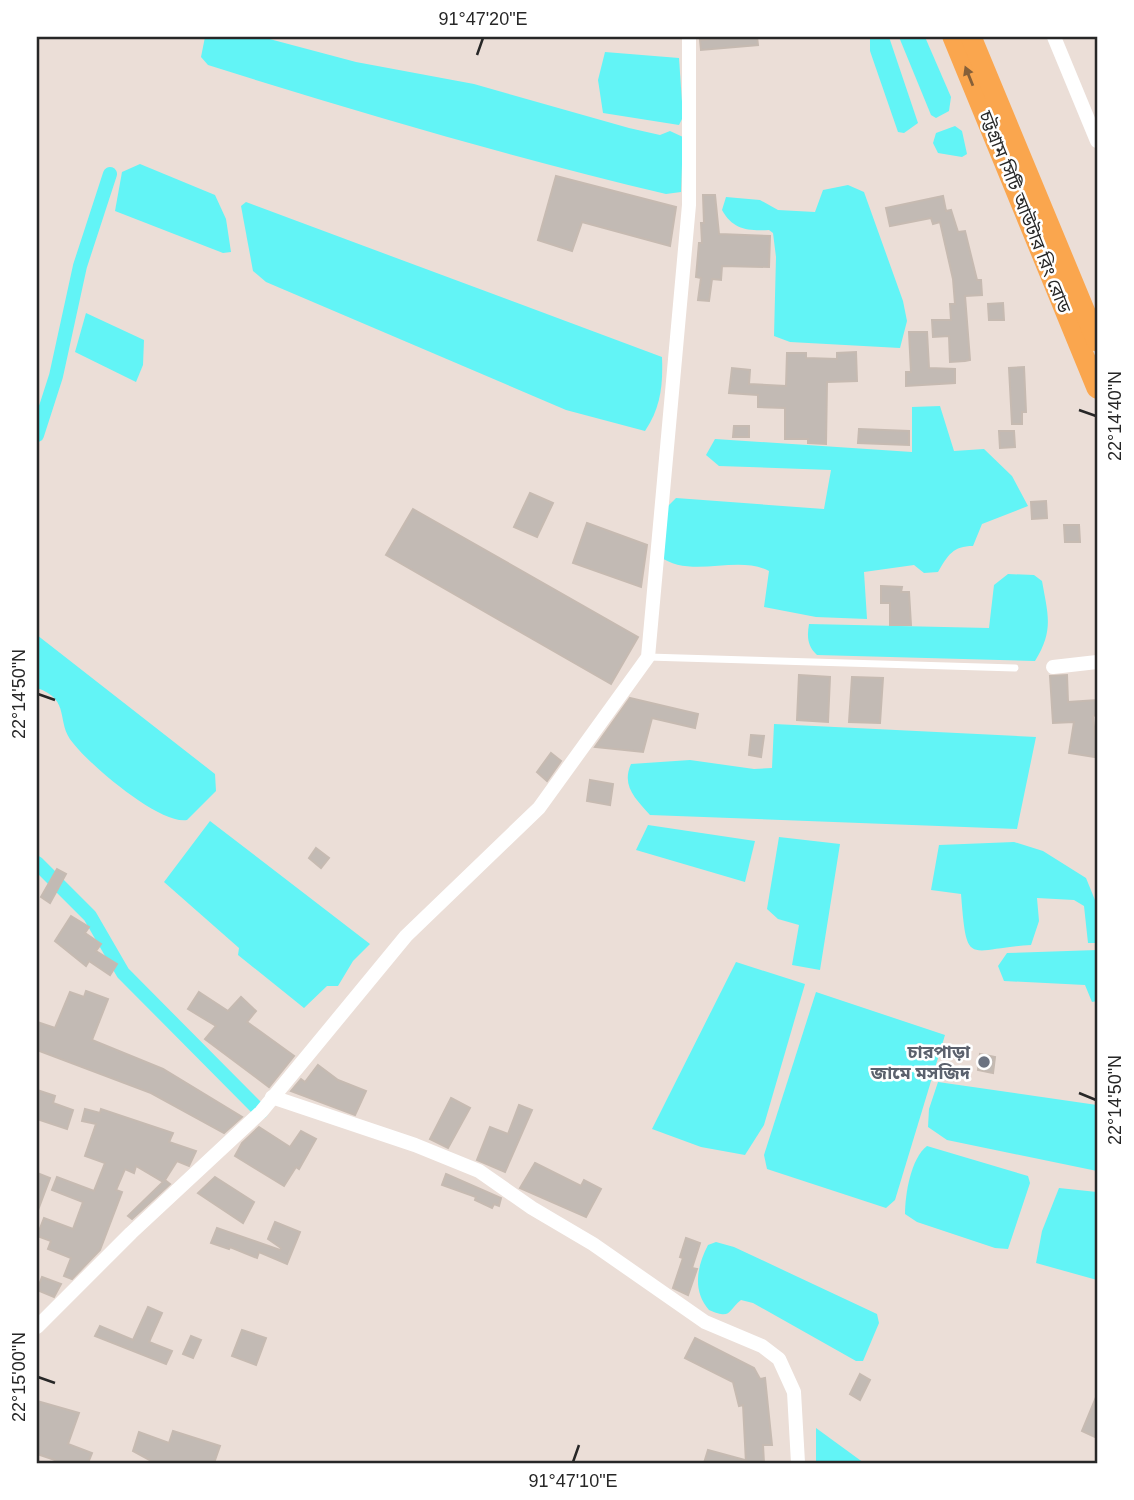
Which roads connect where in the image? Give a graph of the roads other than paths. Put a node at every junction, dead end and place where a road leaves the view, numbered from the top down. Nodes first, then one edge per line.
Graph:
1 (689, 37) edge
2 (953, 37) edge
3 (971, 37) edge
4 (1054, 37) edge
5 (1097, 141) edge
6 (1097, 341) edge
7 (1097, 388) edge
8 (648, 657) junction
9 (1097, 662) edge
10 (1052, 667) dead end
11 (1015, 668) dead end
12 (272, 1097) junction
13 (37, 1327) edge
14 (798, 1463) edge

1 - 8 street
7 -> 2 main road, চট্টগ্রাম সিটি আউটার রিং রোড
3 - 6 main road, চট্টগ্রাম সিটি আউটার রিং রোড
4 - 5 street
8 - 11 lane
8 - 12 street
9 - 10 street
12 - 13 street
12 - 14 street

